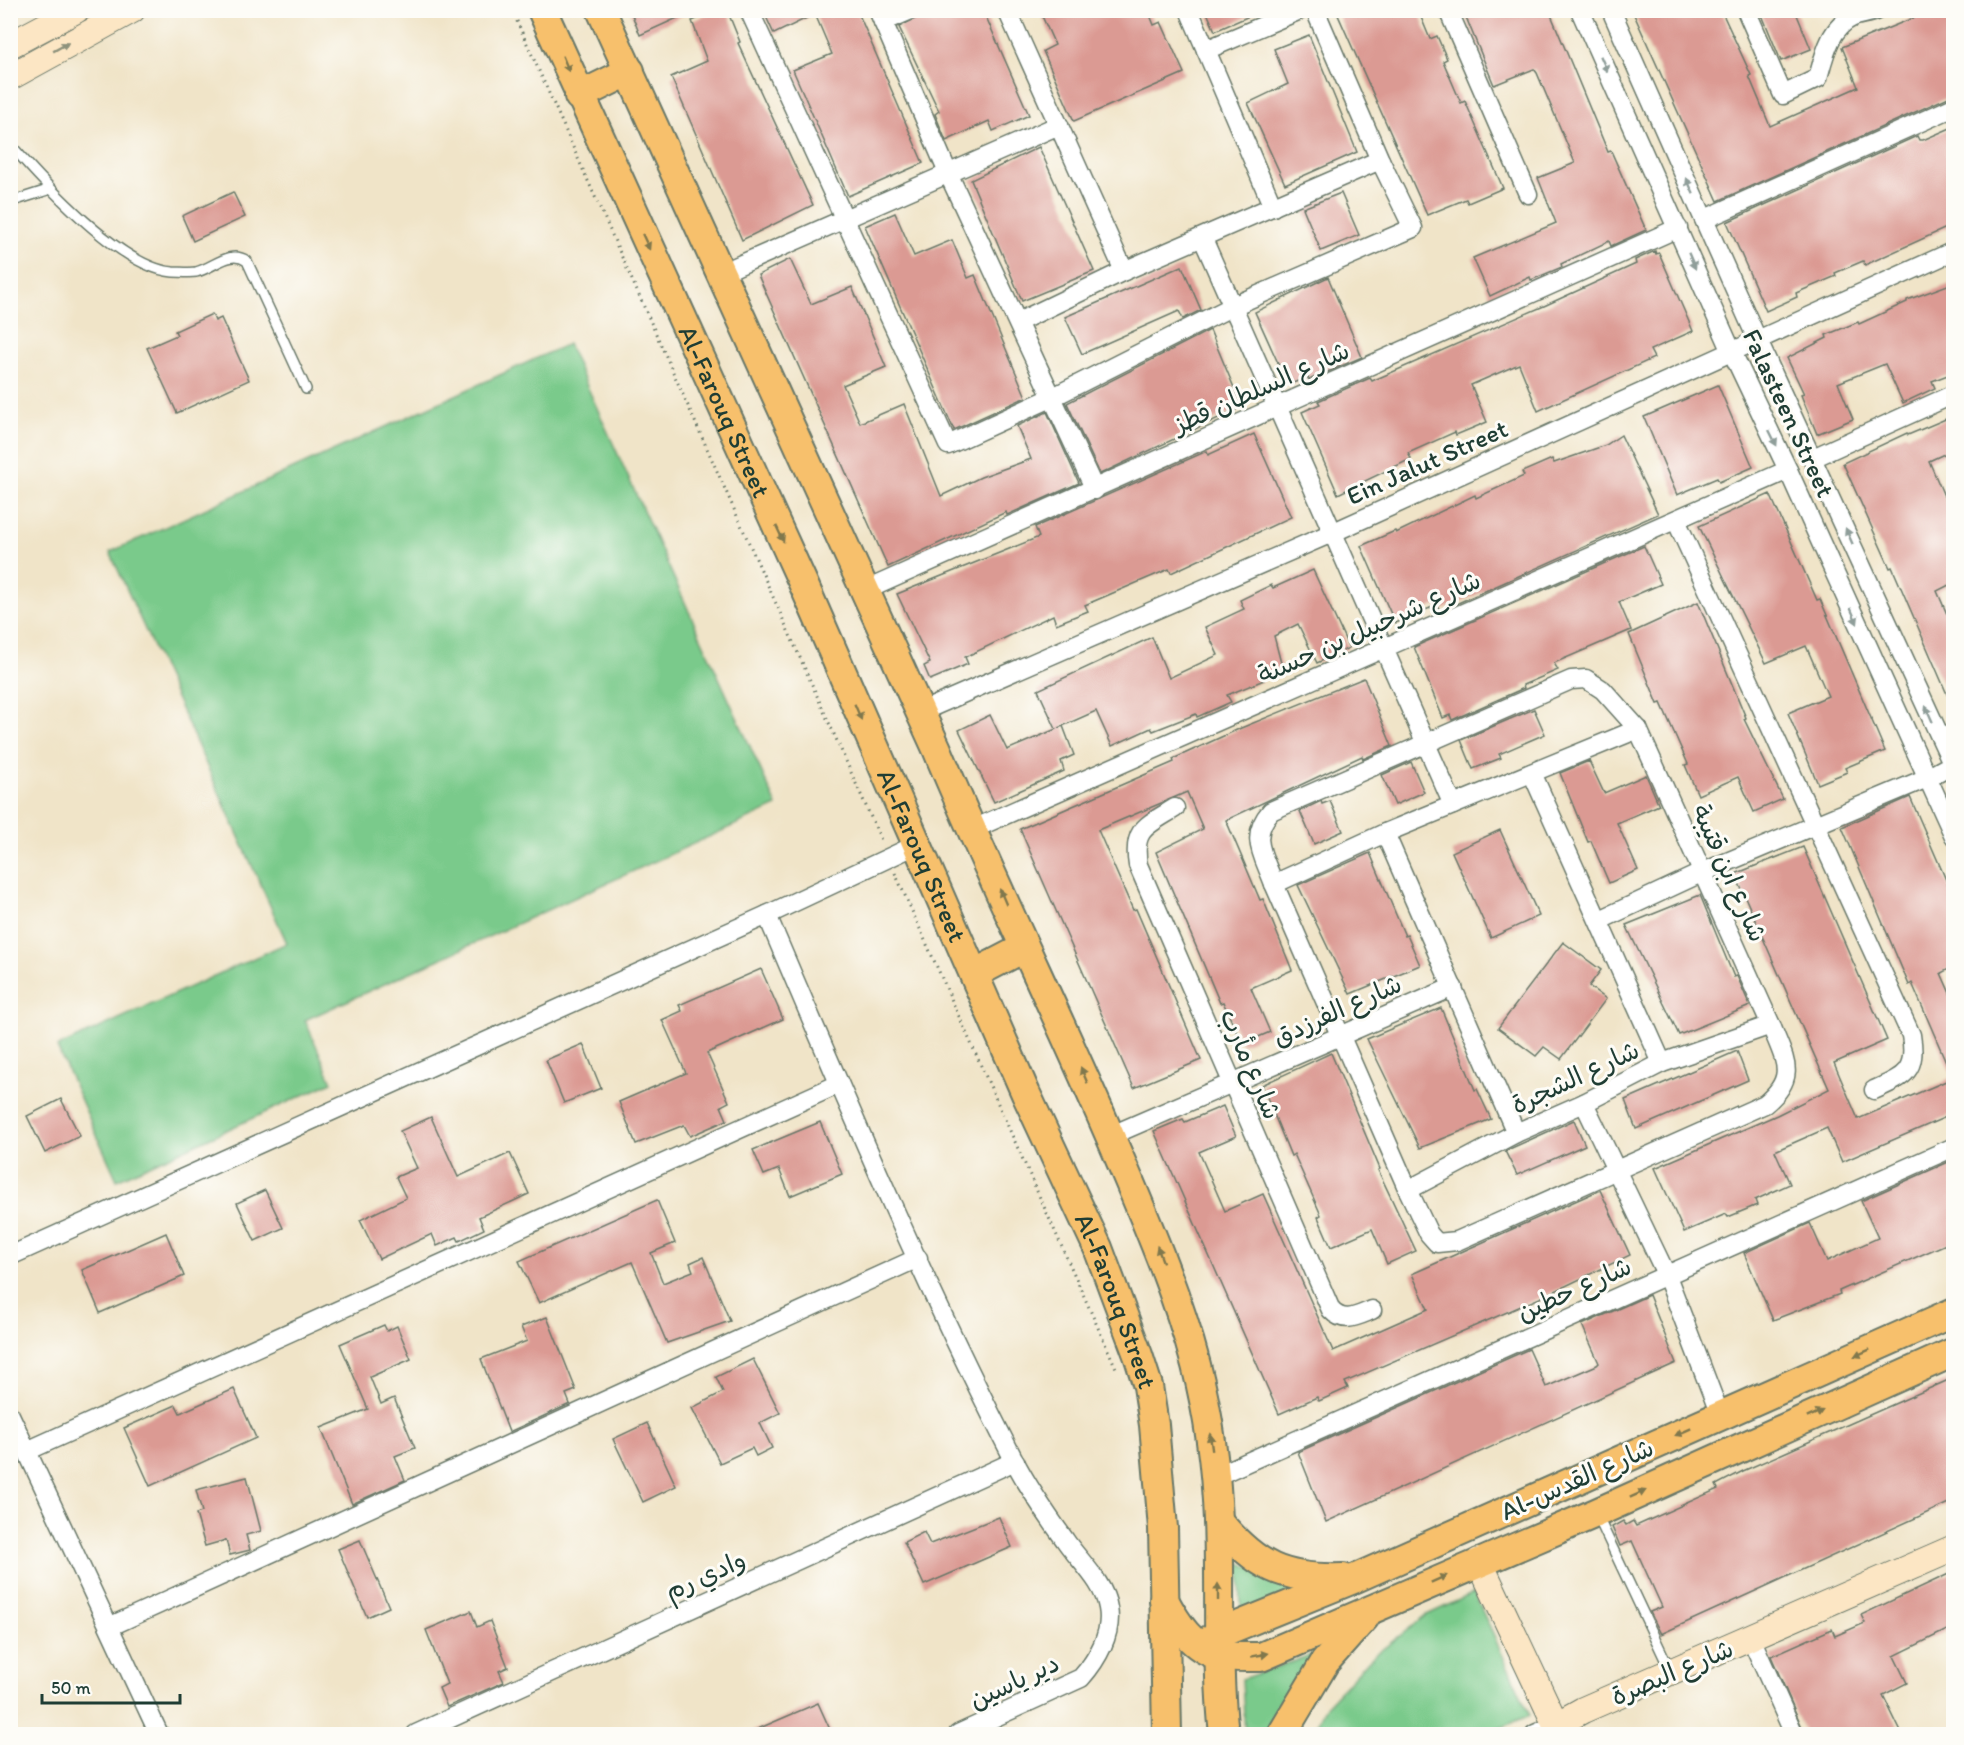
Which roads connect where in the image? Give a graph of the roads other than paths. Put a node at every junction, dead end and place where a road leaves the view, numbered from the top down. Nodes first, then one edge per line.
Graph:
1 (76, 10) edge
2 (132, 10) edge
3 (542, 10) edge
4 (601, 10) edge
5 (749, 10) edge
6 (911, 10) edge
7 (1007, 10) edge
8 (1189, 10) edge
9 (1300, 10) edge
10 (1316, 10) edge
11 (1448, 10) edge
12 (1580, 10) edge
13 (1611, 10) edge
14 (1746, 10) edge
15 (1872, 12) edge
16 (881, 16) edge
17 (10, 45) edge
18 (1206, 50) junction
19 (630, 71) junction
20 (10, 77) edge
21 (579, 96) junction
22 (1953, 107) edge
23 (1059, 125) junction
24 (10, 144) edge
25 (1380, 160) junction
26 (948, 173) junction
27 (51, 189) junction
28 (1528, 194) dead end
29 (10, 202) edge
30 (1273, 207) junction
31 (844, 218) junction
32 (1705, 219) junction
33 (1678, 228) junction
34 (1203, 239) junction
35 (1953, 251) edge
36 (1124, 271) junction
37 (719, 274) junction
38 (1231, 307) junction
39 (1018, 322) junction
40 (1757, 339) junction
41 (1732, 352) junction
42 (306, 389) dead end
43 (1953, 394) edge
44 (1051, 398) junction
45 (1278, 407) junction
46 (1813, 458) junction
47 (1788, 470) junction
48 (1095, 490) junction
49 (1676, 520) junction
50 (1334, 532) junction
51 (864, 591) junction
52 (1386, 648) junction
53 (918, 713) junction
54 (1638, 729) junction
55 (1426, 745) junction
56 (1953, 765) edge
57 (1532, 773) junction
58 (1928, 778) junction
59 (1453, 805) junction
60 (1175, 808) dead end
61 (1815, 826) junction
62 (971, 830) junction
63 (1384, 833) junction
64 (1953, 836) edge
65 (918, 844) junction
66 (1701, 873) junction
67 (1274, 884) junction
68 (767, 915) junction
69 (1600, 921) junction
70 (1024, 948) junction
71 (974, 974) junction
72 (1453, 987) junction
73 (1771, 1025) junction
74 (1342, 1036) junction
75 (1662, 1063) junction
76 (839, 1084) junction
77 (1232, 1085) junction
78 (1874, 1090) dead end
79 (1584, 1103) junction
80 (1516, 1133) junction
81 (1110, 1136) junction
82 (1953, 1147) edge
83 (1615, 1171) junction
84 (1408, 1190) junction
85 (10, 1256) edge
86 (918, 1258) junction
87 (1666, 1276) junction
88 (1372, 1310) dead end
89 (1949, 1314) edge
90 (1904, 1334) junction
91 (1953, 1351) edge
92 (1912, 1370) junction
93 (10, 1414) edge
94 (1720, 1415) junction
95 (27, 1451) junction
96 (1015, 1461) junction
97 (1214, 1477) junction
98 (1596, 1512) junction
99 (1218, 1521) junction
100 (1953, 1548) edge
101 (1479, 1561) junction
102 (1356, 1578) junction
103 (1164, 1600) junction
104 (1373, 1609) junction
105 (111, 1626) junction
106 (1751, 1638) junction
107 (1212, 1645) junction
108 (1671, 1672) junction
109 (1166, 1683) junction
110 (1546, 1730) edge
111 (159, 1734) edge
112 (416, 1734) edge
113 (958, 1734) edge
114 (1167, 1734) edge
115 (1224, 1734) edge
116 (1282, 1734) edge
117 (1794, 1734) edge

1 - 17 main road
20 -> 2 main road
3 -> 21 main road, Al-Farouq Street
4 - 19 main road, Al-Farouq Street
5 - 31 street
6 - 16 street
7 - 23 street
8 - 18 street
9 - 18 street
10 - 25 street
11 - 28 street
12 -> 33 street, Falasteen Street
32 -> 13 street, Falasteen Street
14 - 15 street
16 - 26 street
18 - 30 street
19 - 21 main road
19 - 37 main road, Al-Farouq Street
21 -> 65 main road, Al-Farouq Street
22 - 32 street
23 - 26 street
23 - 36 street
24 - 27 lane
25 - 30 street
25 - 38 street
26 - 31 street
26 - 39 street
27 - 29 lane
27 - 42 lane
30 - 34 street
31 - 37 street
31 - 44 street
32 - 40 street, Falasteen Street
33 -> 41 street, Falasteen Street
33 - 45 street, شارع السلطان قطز
34 - 36 street
34 - 38 street
35 - 40 street, Ein Jalut Street
36 - 39 street
37 - 51 main road, Al-Farouq Street
38 - 44 street
38 - 45 street
39 - 44 street
40 - 41 street, Ein Jalut Street
40 - 46 street, Falasteen Street
41 -> 47 street, Falasteen Street
41 - 50 street, Ein Jalut Street
43 - 46 street
44 - 48 street
45 - 48 street, شارع السلطان قطز
45 - 50 street
56 -> 46 street, Falasteen Street
47 - 49 street, شارع شرحبيل بن حسنة
47 -> 58 street, Falasteen Street
48 - 51 street, شارع السلطان قطز
49 - 52 street, شارع شرحبيل بن حسنة
49 - 61 street
50 - 52 street
50 - 53 street, Ein Jalut Street
51 - 53 main road, Al-Farouq Street
52 - 55 street
52 - 62 street, شارع شرحبيل بن حسنة
53 - 62 main road, Al-Farouq Street
54 - 55 street, شارع ابن قتيبة
54 - 57 street
54 - 66 street, شارع ابن قتيبة
55 - 59 street
55 - 67 street, شارع ابن قتيبة
56 - 58 street
57 - 59 street
57 - 69 street
58 - 61 street
58 - 64 street, Falasteen Street
59 - 63 street
60 - 77 street, شارع مأرب
61 - 66 street
61 - 78 street
70 -> 62 main road, Al-Farouq Street
63 - 67 street
63 - 72 street
65 - 68 street
65 - 71 main road, Al-Farouq Street
66 - 69 street
66 - 73 street, شارع ابن قتيبة
67 - 74 street
68 - 76 street
68 - 85 street
69 - 75 street
70 - 71 main road
81 -> 70 main road, Al-Farouq Street
71 - 103 main road, Al-Farouq Street
72 - 74 street, شارع الفرزدق
72 - 80 street
73 - 75 street, شارع الشجرة
73 - 83 street, شارع ابن قتيبة
74 - 77 street, شارع الفرزدق
74 - 84 street
75 - 79 street, شارع الشجرة
76 - 86 street
76 - 95 street
77 - 81 street, شارع الفرزدق
77 - 88 street, شارع مأرب
79 - 80 street, شارع الشجرة
79 - 83 street
80 - 84 street, شارع الشجرة
97 -> 81 main road, Al-Farouq Street
82 - 87 street, شارع حطين
83 - 84 street, شارع ابن قتيبة
83 - 87 street
86 - 96 street
86 - 105 street
87 - 94 street
87 - 97 street, شارع حطين
89 - 90 main road, Al-شارع القدس
89 - 91 main road
90 - 92 main road
90 -> 94 main road, Al-شارع القدس
91 - 92 main road, Al-شارع القدس
98 -> 92 main road, Al-شارع القدس
93 - 95 street
94 -> 102 main road, Al-شارع القدس
95 - 105 street
96 - 112 street, وادي رم
96 - 113 street, دير ياسين
97 - 99 main road, Al-Farouq Street
98 - 101 main road, Al-شارع القدس
98 - 108 lane
99 - 102 main road
107 -> 99 main road, Al-Farouq Street
100 - 106 main road, شارع البصرة
104 -> 101 main road, Al-شارع القدس
101 - 110 main road, شارع البصرة
102 - 107 main road, Al-شارع القدس
103 - 107 main road
103 - 109 main road, Al-Farouq Street
107 -> 104 main road, Al-شارع القدس
104 - 116 main road
105 - 111 street
106 - 108 main road, شارع البصرة
106 - 117 street
107 - 109 main road, Al-شارع القدس
107 - 115 main road, Al-Farouq Street
108 - 110 main road, شارع البصرة
109 - 114 main road, Al-Farouq Street

